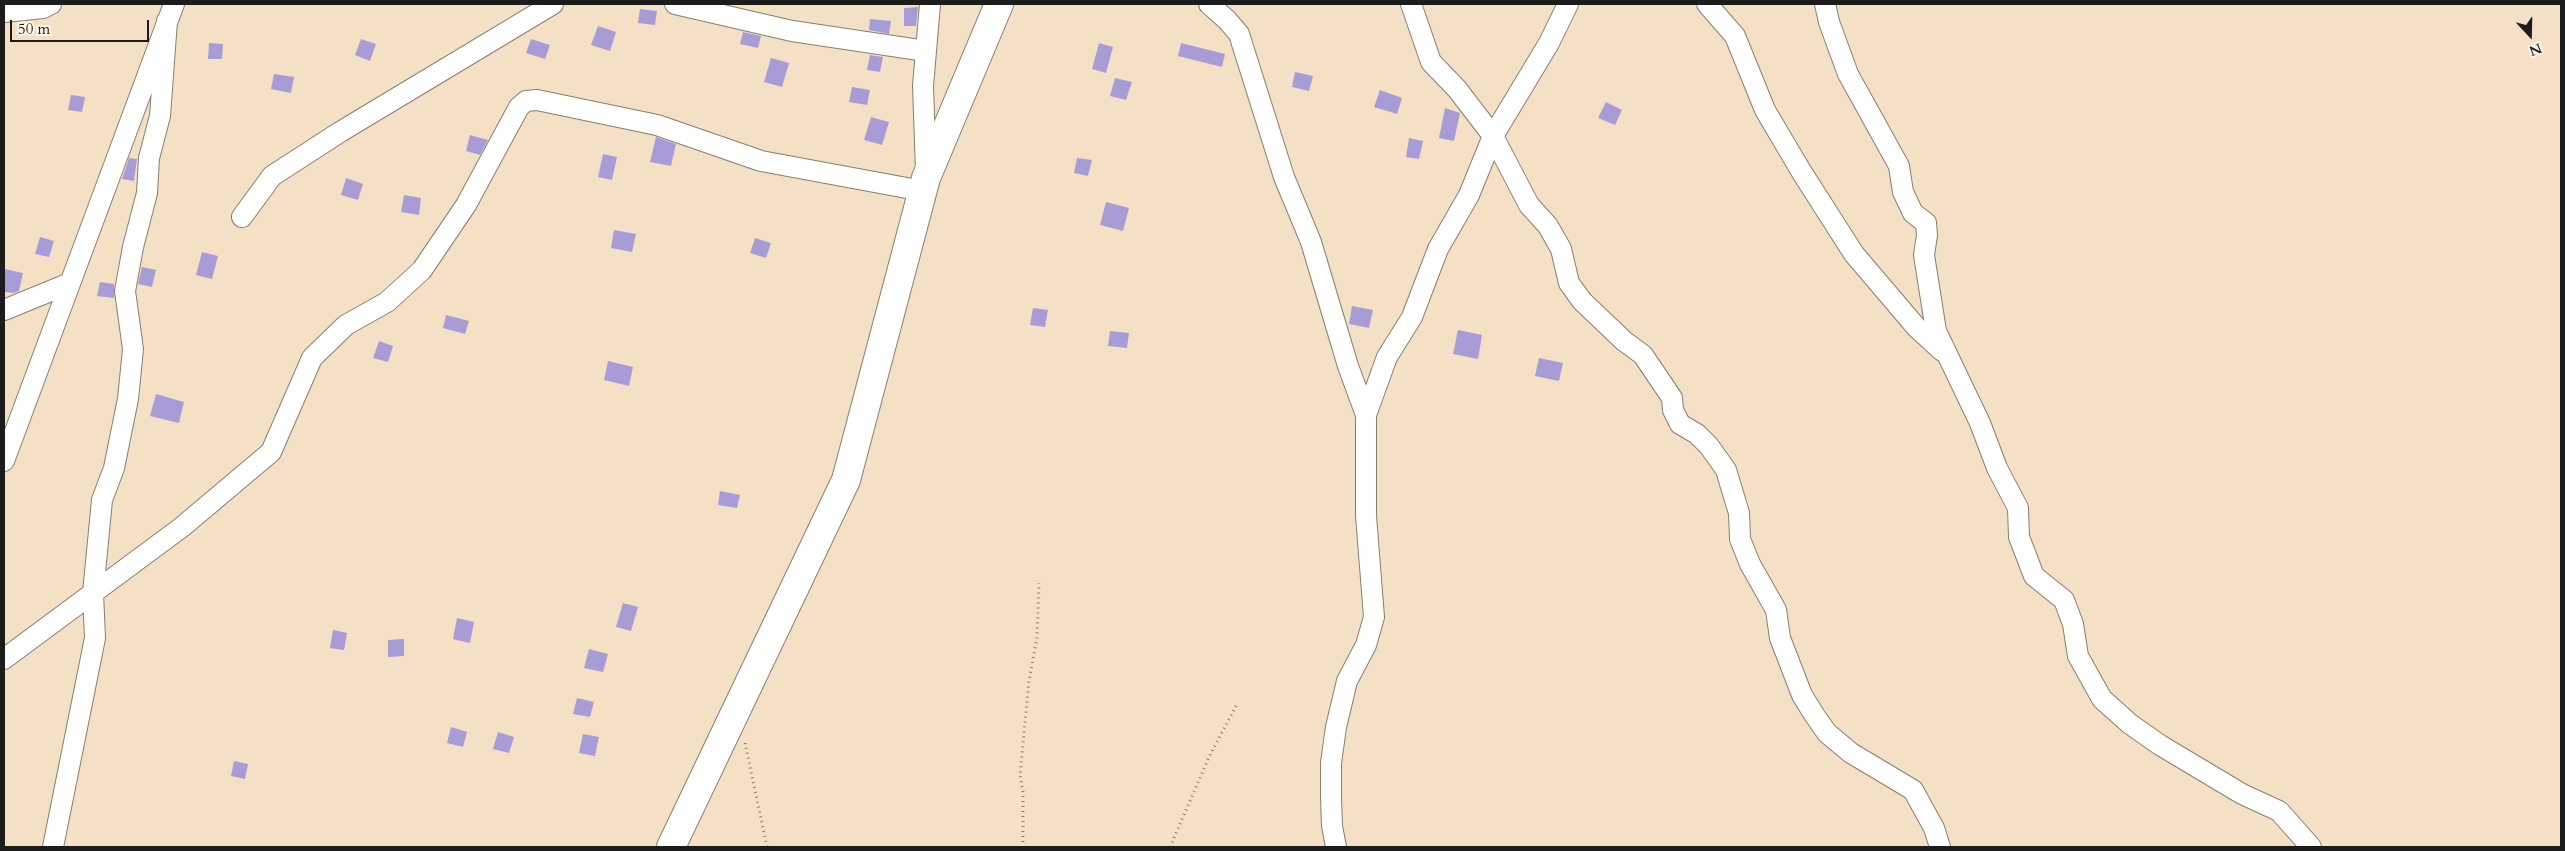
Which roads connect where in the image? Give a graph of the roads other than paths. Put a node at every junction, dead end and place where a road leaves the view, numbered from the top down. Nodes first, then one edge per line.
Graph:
1 (50, 4) edge
2 (553, 4) edge
3 (675, 4) edge
4 (930, 4) edge
5 (999, 4) edge
6 (1209, 4) edge
7 (1411, 4) edge
8 (1568, 4) edge
9 (1708, 4) edge
10 (1825, 4) edge
11 (4, 12) edge
12 (170, 12) edge
13 (926, 51) junction
14 (1493, 136) junction
15 (925, 185) junction
16 (242, 216) dead end
17 (70, 283) junction
18 (4, 310) edge
19 (1950, 358) junction
20 (1366, 415) junction
21 (4, 461) edge
22 (94, 592) junction
23 (4, 659) edge
24 (53, 847) edge
25 (670, 847) edge
26 (1336, 847) edge
27 (1940, 847) edge
28 (2311, 847) edge

1 - 11 street
2 - 16 street
3 - 13 street
4 - 13 street
5 - 15 street
6 - 20 street
7 - 14 street
8 - 14 street
9 - 19 street
10 - 19 street
12 - 17 street
12 - 22 street
13 - 15 street
14 - 20 street
14 - 27 street
15 - 22 street
15 - 25 street
17 - 18 street
17 - 21 street
19 - 28 street
20 - 26 street
22 - 23 street
22 - 24 street

